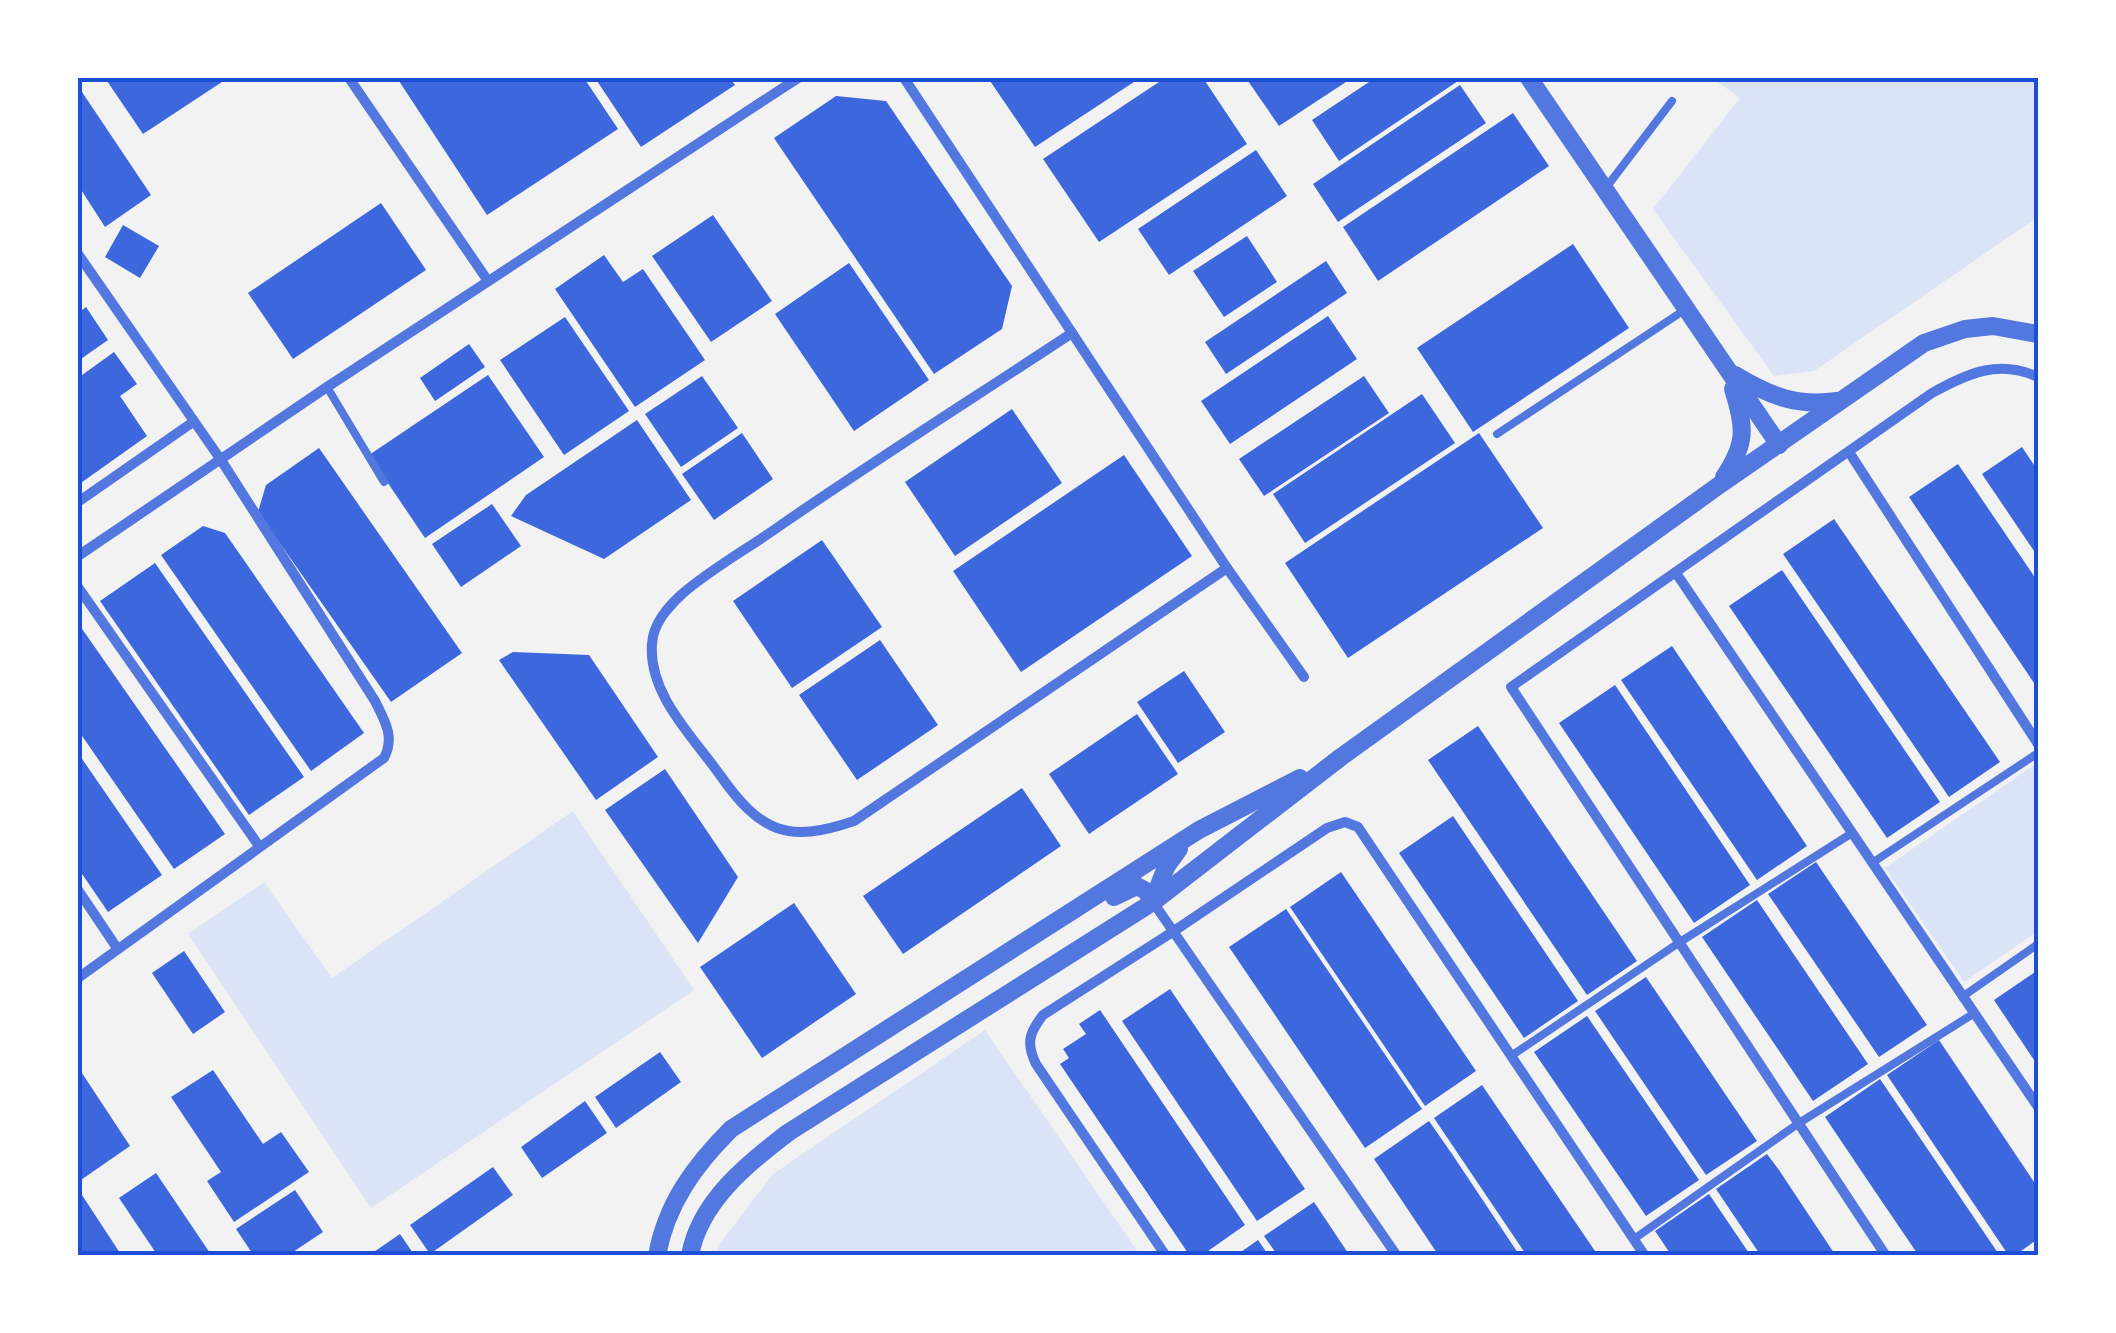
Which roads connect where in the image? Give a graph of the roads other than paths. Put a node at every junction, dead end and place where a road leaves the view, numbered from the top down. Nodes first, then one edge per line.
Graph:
1 (350, 78) edge
2 (798, 78) edge
3 (904, 78) edge
4 (1529, 78) edge
5 (1672, 101) dead end
6 (1604, 190) junction
7 (78, 254) edge
8 (488, 281) junction
9 (1686, 310) junction
10 (1072, 333) junction
11 (2038, 334) edge
12 (1727, 369) junction
13 (2038, 378) edge
14 (327, 387) junction
15 (1843, 400) junction
16 (194, 422) junction
17 (1497, 434) dead end
18 (1779, 445) junction
19 (1849, 452) junction
20 (221, 460) junction
21 (384, 482) dead end
22 (1718, 486) junction
23 (78, 502) edge
24 (78, 556) edge
25 (1227, 568) junction
26 (1676, 573) junction
27 (78, 587) edge
28 (1304, 678) dead end
29 (2038, 744) edge
30 (2038, 753) edge
31 (1341, 757) junction
32 (1199, 830) junction
33 (1852, 833) junction
34 (259, 846) junction
35 (1872, 863) junction
36 (78, 890) edge
37 (1153, 902) junction
38 (1174, 931) junction
39 (1035, 938) junction
40 (1680, 942) junction
41 (2038, 944) edge
42 (116, 948) junction
43 (78, 978) edge
44 (1962, 997) junction
45 (1973, 1014) junction
46 (1511, 1056) junction
47 (2038, 1107) edge
48 (1799, 1123) junction
49 (1634, 1239) junction
50 (657, 1256) edge
51 (690, 1256) edge
52 (1166, 1256) edge
53 (1397, 1256) edge
54 (1645, 1256) edge
55 (1886, 1256) edge

1 - 8 street
2 - 8 street
3 - 10 street
4 - 6 street
5 - 6 lane
6 - 9 street
7 - 16 street
8 - 14 street
9 - 12 street
9 - 17 lane
10 - 25 street
10 - 25 street
11 - 15 street
12 - 15 street
12 - 18 street
12 - 22 street
13 - 19 street
14 - 20 street
14 - 21 lane
15 - 18 street
16 - 20 street
16 - 23 street
18 - 22 street
19 - 26 street
19 - 29 street
20 - 24 street
20 - 34 street
22 - 31 street
25 - 28 street
26 - 33 street
26 - 40 street
27 - 34 street
30 - 35 lane
31 - 32 street
31 - 37 street
32 - 37 street
32 - 39 street
33 - 35 street
33 - 40 lane
34 - 42 street
35 - 44 street
36 - 42 street
37 - 38 street
37 - 39 street
37 - 51 street
38 - 46 street
38 - 52 street
38 - 53 street
39 - 50 street
40 - 46 lane
40 - 48 street
41 - 44 lane
42 - 43 street
44 - 45 street
45 - 47 street
45 - 48 lane
46 - 49 street
48 - 49 lane
48 - 55 street
49 - 54 street

